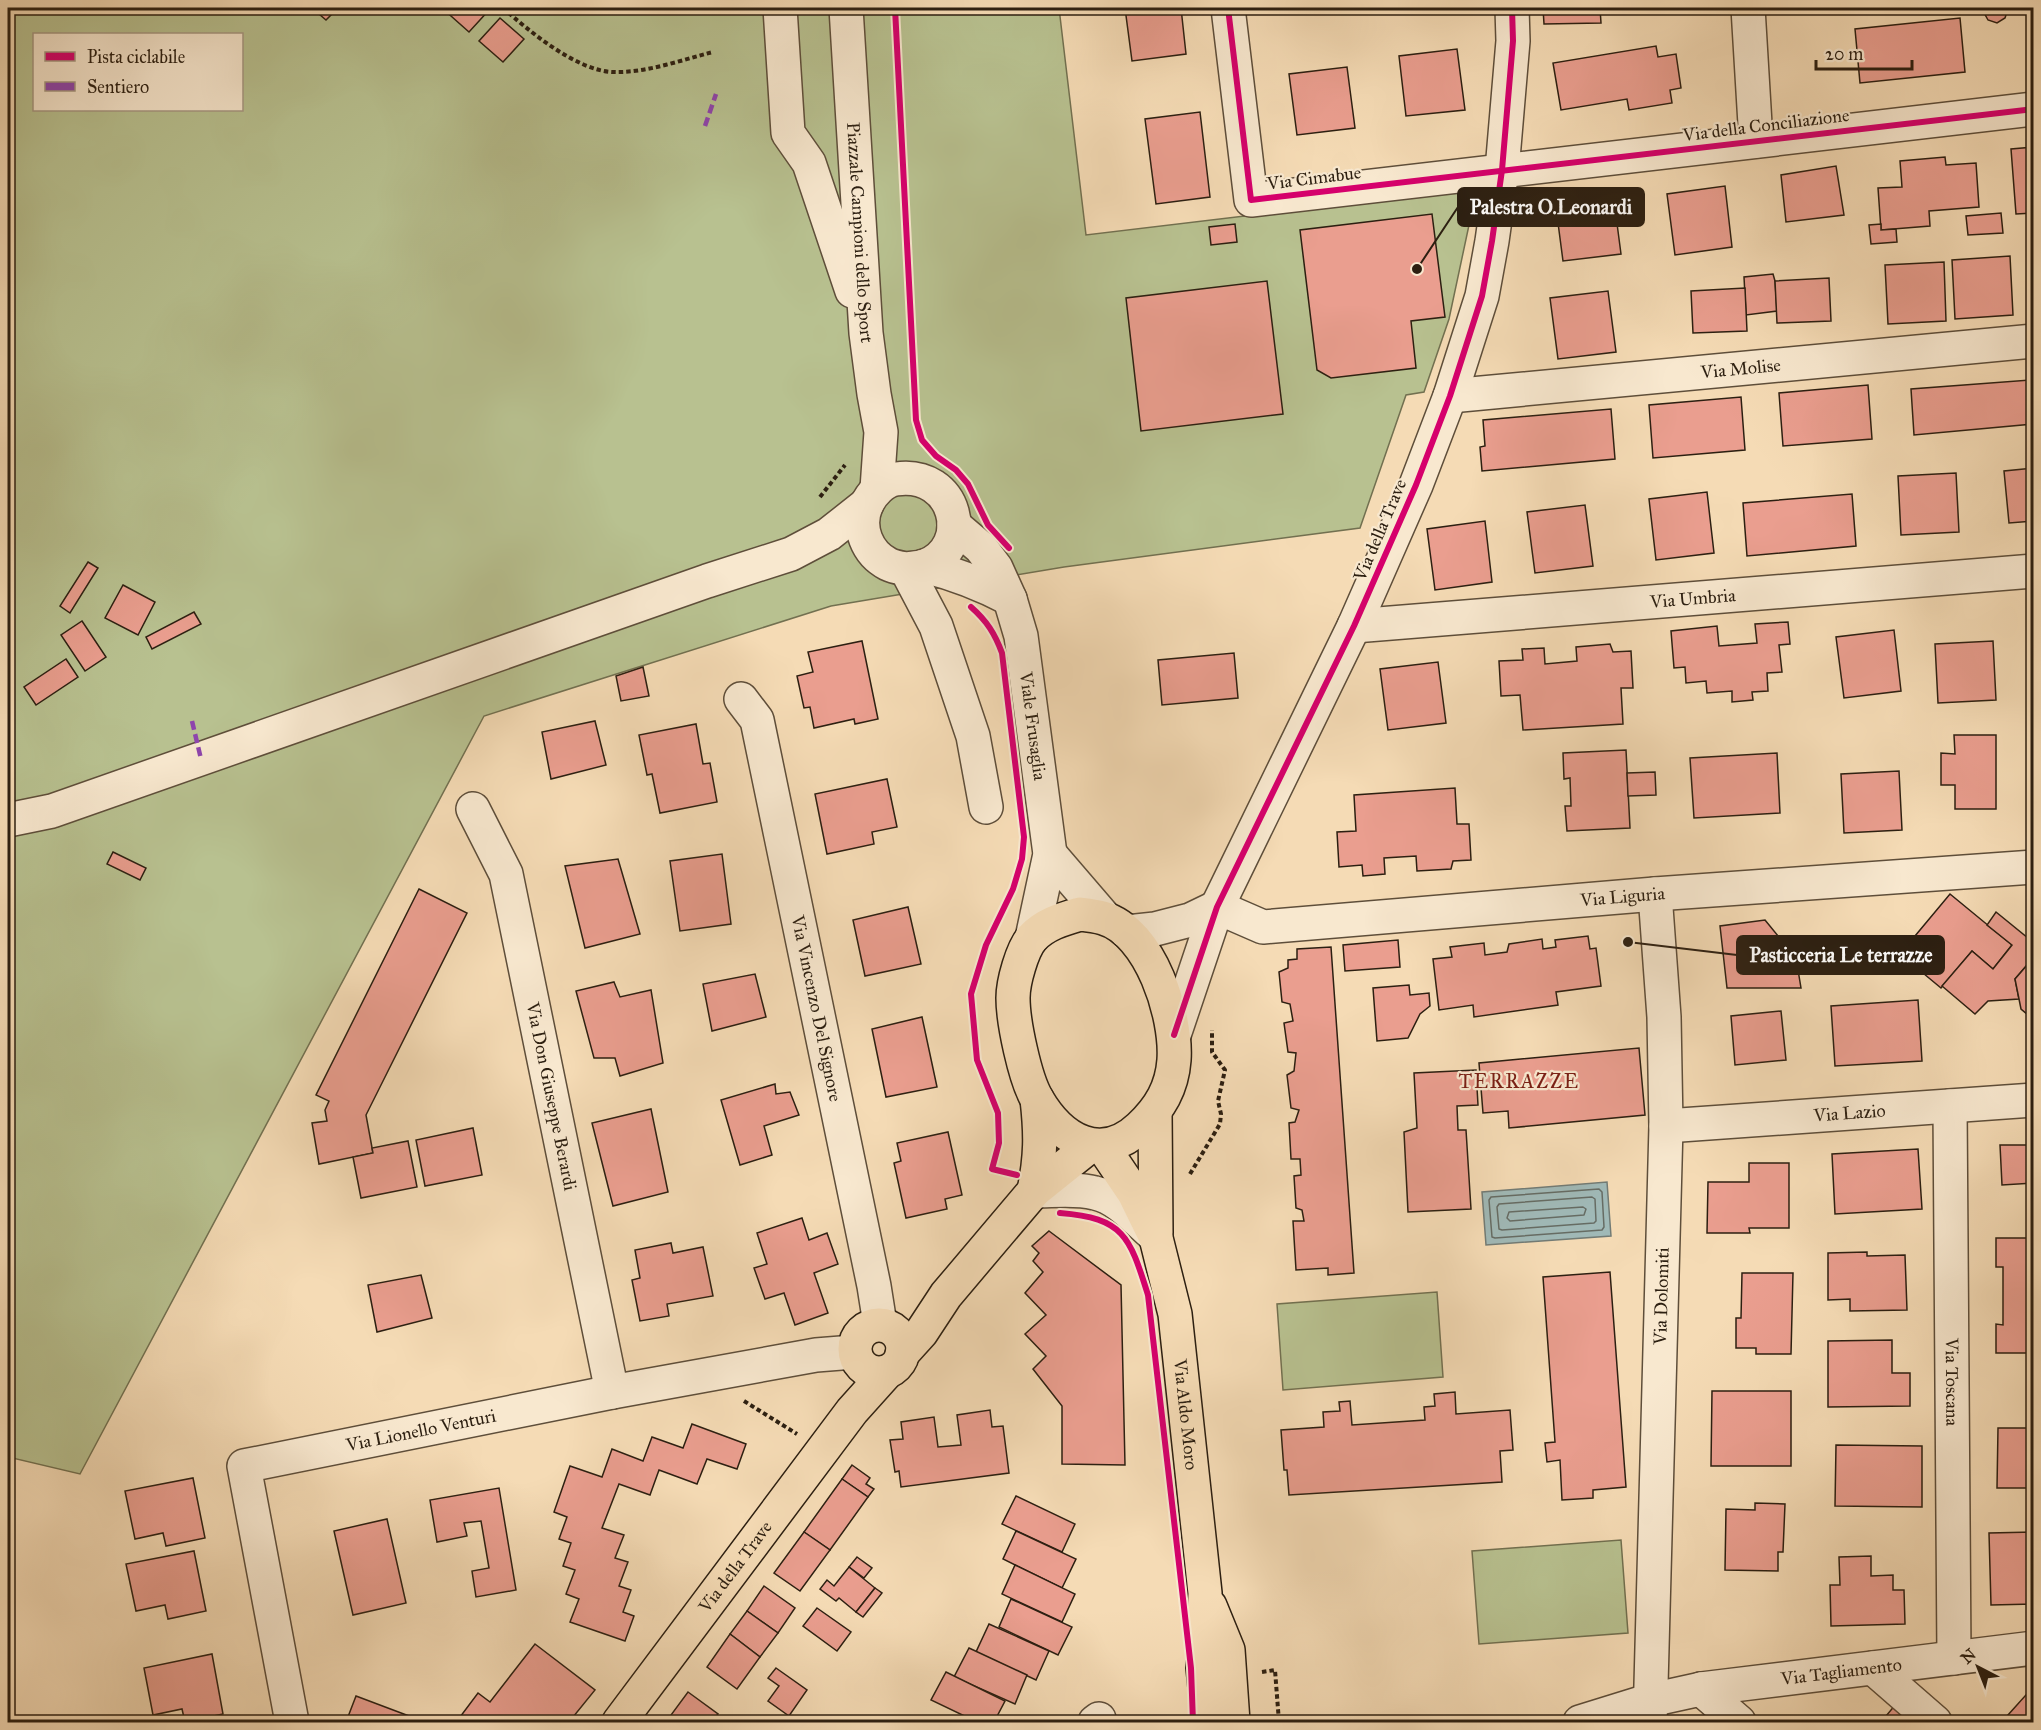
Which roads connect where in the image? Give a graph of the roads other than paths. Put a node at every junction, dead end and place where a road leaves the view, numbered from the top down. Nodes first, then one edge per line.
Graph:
1 (780, 8) edge
2 (846, 8) edge
3 (1228, 8) edge
4 (1512, 8) edge
5 (1748, 8) edge
6 (2034, 109) edge
7 (1756, 141) junction
8 (1502, 170) junction
9 (866, 333) junction
10 (2034, 341) edge
11 (1450, 396) junction
12 (881, 432) junction
13 (927, 481) junction
14 (872, 497) junction
15 (954, 525) junction
16 (791, 554) junction
17 (874, 554) junction
18 (915, 568) junction
19 (2034, 571) edge
20 (1010, 599) junction
21 (1354, 626) junction
22 (741, 699) dead end
23 (986, 807) dead end
24 (472, 808) dead end
25 (8, 820) edge
26 (1050, 854) junction
27 (2034, 867) edge
28 (1655, 894) junction
29 (1217, 907) junction
30 (1116, 925) junction
31 (1032, 938) junction
32 (1174, 1035) junction
33 (1037, 1099) junction
34 (2034, 1100) edge
35 (1950, 1106) junction
36 (1155, 1112) junction
37 (1666, 1126) junction
38 (1097, 1146) junction
39 (1034, 1191) junction
40 (1156, 1238) junction
41 (878, 1348) junction
42 (612, 1392) junction
43 (1205, 1593) junction
44 (2034, 1648) edge
45 (1954, 1658) junction
46 (1873, 1668) junction
47 (1701, 1689) junction
48 (1651, 1711) edge
49 (292, 1722) edge
50 (620, 1722) edge
51 (1215, 1722) edge
52 (1233, 1722) edge
53 (1580, 1722) edge
54 (1739, 1722) edge
55 (1935, 1722) edge

1 - 9 street, Piazzale Campioni dello Sport
2 - 9 street, Piazzale Campioni dello Sport
3 - 8 street, Via Cimabue
4 - 8 street, Via della Trave
5 - 7 street
6 - 7 street, Via della Conciliazione
7 - 8 street, Via della Conciliazione
8 - 11 street, Via della Trave
9 - 12 street
10 - 11 street, Via Molise
11 - 21 street, Via della Trave
12 - 13 street
12 - 14 street
13 - 14 street
13 - 15 street
14 - 16 street
14 - 17 street
15 - 18 street
15 - 20 street, Viale Frusaglia
16 - 17 street
16 - 25 street
17 - 18 street
18 - 20 street
18 - 23 street
19 - 21 street, Via Umbria
20 - 26 street, Viale Frusaglia
21 - 29 street, Via della Trave
22 - 41 street, Via Vincenzo Del Signore
24 - 42 street, Via Don Giuseppe Berardi
26 - 30 street
26 - 31 street, Viale Frusaglia
27 - 28 street, Via Liguria
28 - 29 street, Via Liguria
28 - 37 street, Via Dolomiti
29 - 30 street
29 - 32 street, Via della Trave
30 - 31 main road
30 - 32 main road, Via della Trave
31 - 33 main road, Via della Trave
32 - 36 main road, Via della Trave
33 - 38 main road, Via della Trave
33 - 39 main road, Via della Trave
34 - 35 street, Via Lazio
35 - 37 street, Via Lazio
35 - 45 street, Via Toscana
36 - 38 main road, Via della Trave
36 - 40 main road, Via Aldo Moro
37 - 48 street, Via Dolomiti
38 - 39 main road, Via della Trave
38 - 40 main road, Via Aldo Moro
39 - 40 street
39 - 41 main road, Via della Trave
40 - 43 main road, Via Aldo Moro
41 - 42 street, Via Lionello Venturi
41 - 50 main road, Via della Trave
42 - 49 street, Via Lionello Venturi
43 - 51 main road, Via Aldo Moro
43 - 52 main road, Via Aldo Moro
44 - 45 street, Via Tagliamento
45 - 46 street, Via Tagliamento
46 - 47 street, Via Tagliamento
46 - 55 street
47 - 48 street, Via Tagliamento
47 - 54 street
48 - 53 street, Via Tagliamento

